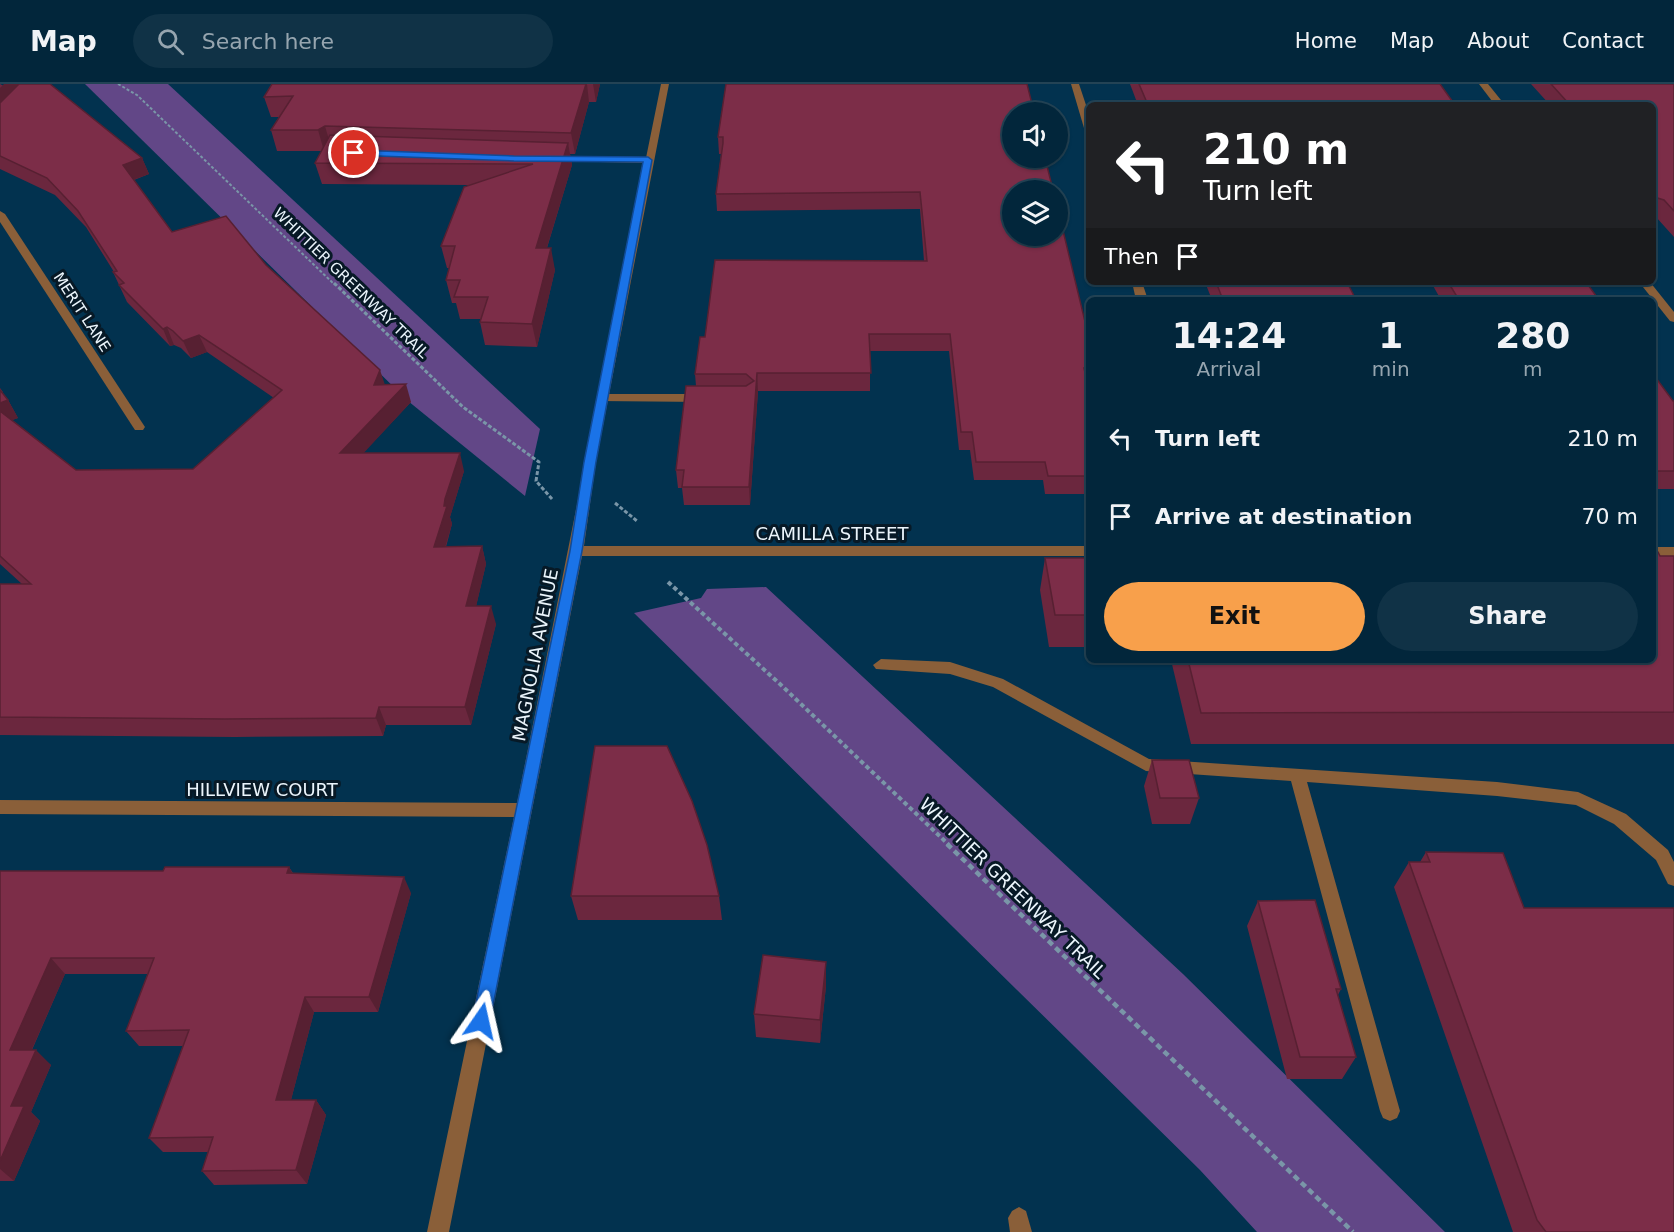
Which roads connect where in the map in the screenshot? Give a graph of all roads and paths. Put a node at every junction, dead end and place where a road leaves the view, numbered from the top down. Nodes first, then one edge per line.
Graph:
1 (118, 84) edge
2 (665, 84) edge
3 (1075, 84) edge
4 (1483, 84) edge
5 (1498, 102) edge
6 (1086, 119) edge
7 (536, 159) edge
8 (648, 160) junction
9 (0, 214) edge
10 (1646, 285) edge
11 (1656, 297) edge
12 (1656, 297) edge
13 (1674, 320) edge
14 (602, 398) junction
15 (713, 398) edge
16 (139, 427) dead end
17 (555, 501) dead end
18 (576, 551) junction
19 (1086, 551) edge
20 (1656, 552) edge
21 (1674, 552) edge
22 (660, 574) dead end
23 (881, 665) dead end
24 (1297, 776) junction
25 (0, 807) edge
26 (524, 810) junction
27 (1674, 879) edge
28 (1390, 1111) dead end
29 (438, 1232) edge
30 (1353, 1232) edge

1 - 17 path, WHITTIER GREENWAY TRAIL
2 - 8 street, MAGNOLIA AVENUE
3 - 6 street
4 - 5 street
7 - 8 street
8 - 14 street, MAGNOLIA AVENUE
9 - 16 street, MERIT LANE
10 - 11 street
12 - 13 street
14 - 15 street
14 - 18 street, MAGNOLIA AVENUE
18 - 19 street, CAMILLA STREET
18 - 26 street, MAGNOLIA AVENUE
20 - 21 street
22 - 30 path, WHITTIER GREENWAY TRAIL
23 - 24 street
24 - 27 street
24 - 28 street
25 - 26 street, HILLVIEW COURT
26 - 29 street, MAGNOLIA AVENUE

